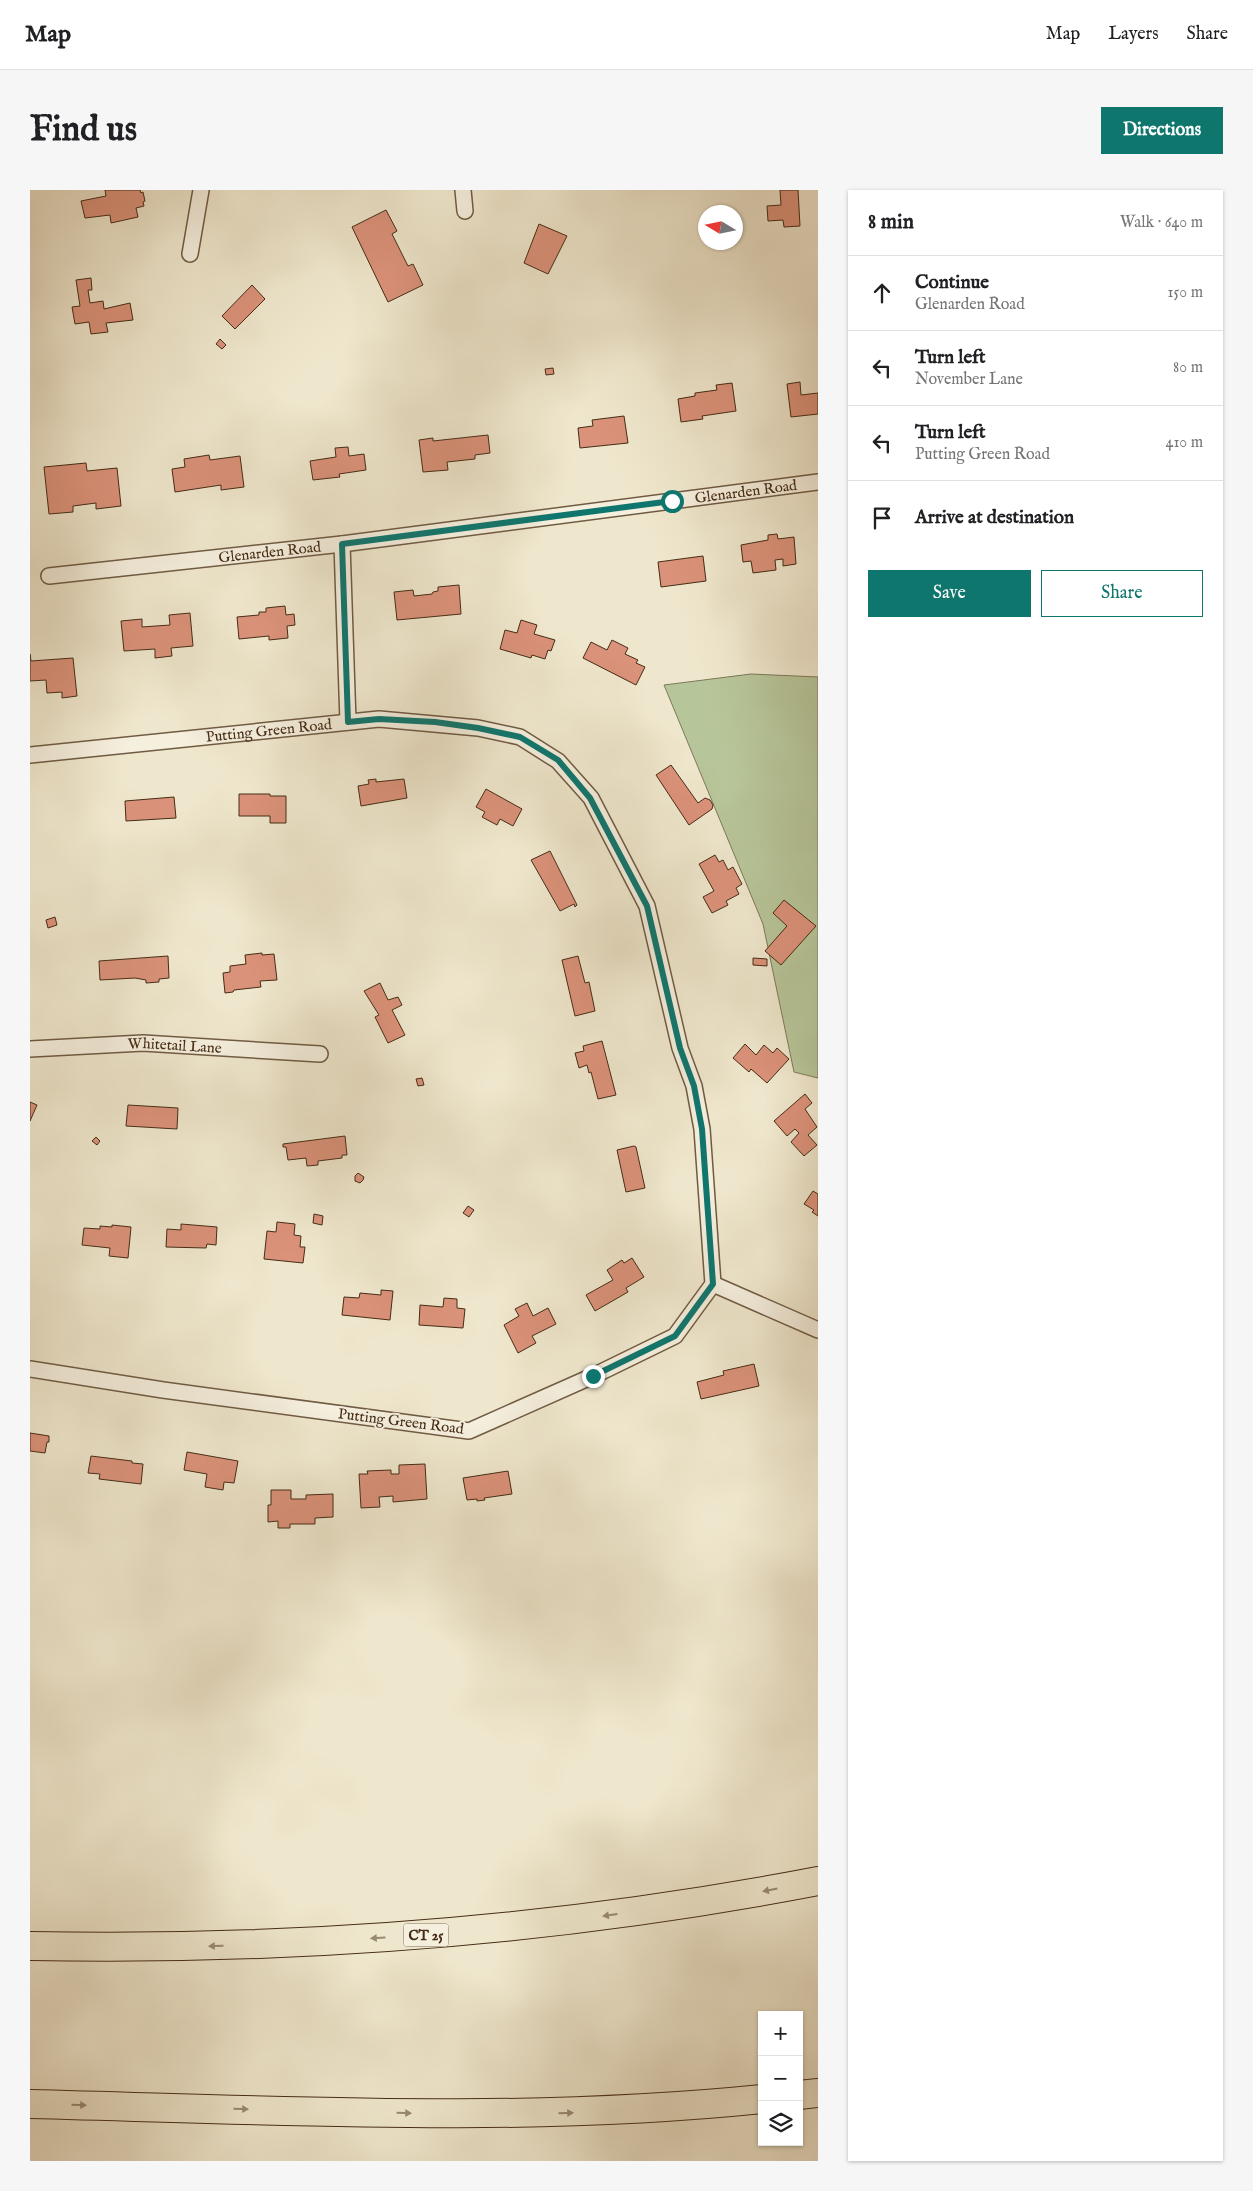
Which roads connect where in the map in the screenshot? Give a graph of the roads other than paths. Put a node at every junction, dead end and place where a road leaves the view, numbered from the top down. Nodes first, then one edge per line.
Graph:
1 (201, 190) edge
2 (463, 190) edge
3 (465, 212) dead end
4 (190, 254) dead end
5 (818, 482) edge
6 (342, 544) junction
7 (49, 576) dead end
8 (348, 722) junction
9 (30, 755) edge
10 (30, 1049) edge
11 (320, 1054) dead end
12 (713, 1284) junction
13 (818, 1330) edge
14 (30, 1369) edge
15 (818, 1881) edge
16 (30, 1946) edge
17 (818, 2093) edge
18 (803, 2095) edge
19 (758, 2100) edge
20 (30, 2104) edge

1 - 4 street
2 - 3 street
5 - 6 street, Glenarden Road
6 - 7 street, Glenarden Road
6 - 8 street
8 - 9 street, Putting Green Road
8 - 12 street, Putting Green Road
10 - 11 street, Whitetail Lane
12 - 13 street
12 - 14 street, Putting Green Road
15 -> 16 highway, CT 25
17 - 18 highway
20 -> 19 highway

